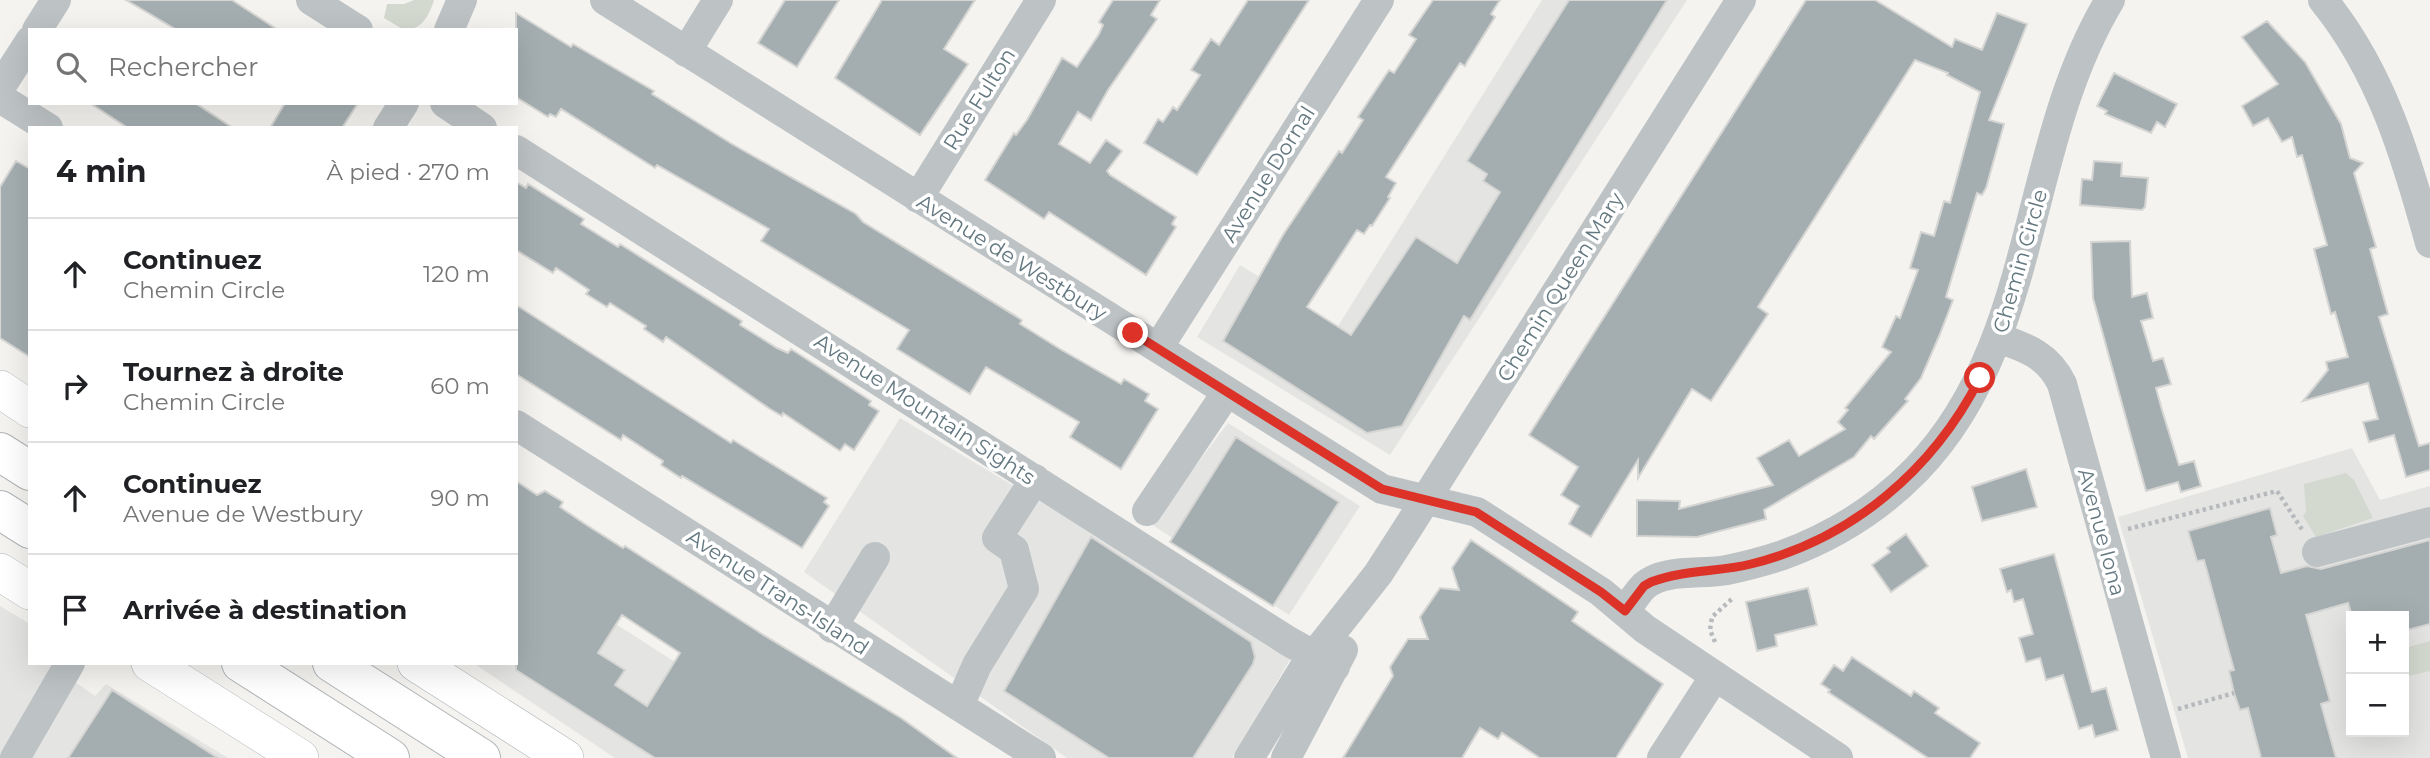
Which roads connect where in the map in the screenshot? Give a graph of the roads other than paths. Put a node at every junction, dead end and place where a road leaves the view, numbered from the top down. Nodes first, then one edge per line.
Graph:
1 (56, 0) edge
2 (311, 0) edge
3 (461, 0) edge
4 (605, 0) edge
5 (718, 0) edge
6 (1041, 0) edge
7 (1379, 0) edge
8 (1741, 0) edge
9 (2110, 0) edge
10 (2323, 0) edge
11 (38, 28) edge
12 (355, 28) edge
13 (450, 28) edge
14 (28, 44) edge
15 (686, 52) junction
16 (0, 88) edge
17 (0, 98) edge
18 (403, 105) edge
19 (447, 105) edge
20 (45, 126) edge
21 (389, 126) edge
22 (479, 126) edge
23 (518, 151) edge
24 (918, 198) junction
25 (2430, 243) edge
26 (1998, 338) junction
27 (1158, 348) junction
28 (0, 389) edge
29 (1227, 392) junction
30 (28, 408) edge
31 (518, 426) edge
32 (0, 452) edge
33 (28, 470) edge
34 (1035, 479) junction
35 (1426, 499) junction
36 (0, 510) edge
37 (1147, 511) dead end
38 (2430, 522) edge
39 (28, 528) edge
40 (2317, 552) road end
41 (875, 557) dead end
42 (0, 572) edge
43 (28, 590) edge
44 (1625, 611) junction
45 (832, 628) junction
46 (1324, 661) junction
47 (1719, 663) junction
48 (69, 665) edge
49 (153, 665) edge
50 (244, 665) edge
51 (335, 665) edge
52 (419, 665) edge
53 (959, 706) junction
54 (15, 758) edge
55 (300, 758) edge
56 (390, 758) edge
57 (481, 758) edge
58 (565, 758) edge
59 (1041, 758) edge
60 (1249, 758) edge
61 (1286, 758) edge
62 (1662, 758) edge
63 (1838, 758) edge
64 (2166, 758) edge

1 - 11 street
2 - 12 street
3 - 13 street
4 - 15 street, Avenue de Westbury
5 - 15 street
6 - 24 street, Rue Fulton
7 - 27 street, Avenue Dornal
8 - 35 street, Chemin Queen Mary
9 - 26 street, Chemin Circle
10 - 25 street
14 - 16 street
15 - 24 street, Avenue de Westbury
17 - 20 street
18 - 21 street
19 - 22 street
23 - 34 street, Avenue Mountain Sights
24 - 27 street, Avenue de Westbury
26 - 44 street, Chemin Circle
26 - 64 street, Avenue Iona
27 - 29 street, Avenue de Westbury
28 - 30 main road
29 - 35 street, Avenue de Westbury
29 - 37 street
31 - 45 street, Avenue Trans-Island
32 - 33 highway
34 - 46 street, Avenue Mountain Sights
34 - 53 street
35 - 44 street
35 - 46 street, Chemin Queen Mary
36 - 39 highway
38 - 40 street
41 - 45 street
42 - 43 main road
44 - 47 street
45 - 53 street, Avenue Trans-Island
46 - 60 street, Chemin Queen Mary
46 - 61 street, Chemin Queen Mary
47 - 62 street
47 - 63 street
48 - 54 street
49 - 55 main road
50 - 56 highway
51 - 57 highway
52 - 58 main road
53 - 59 street, Avenue Trans-Island

